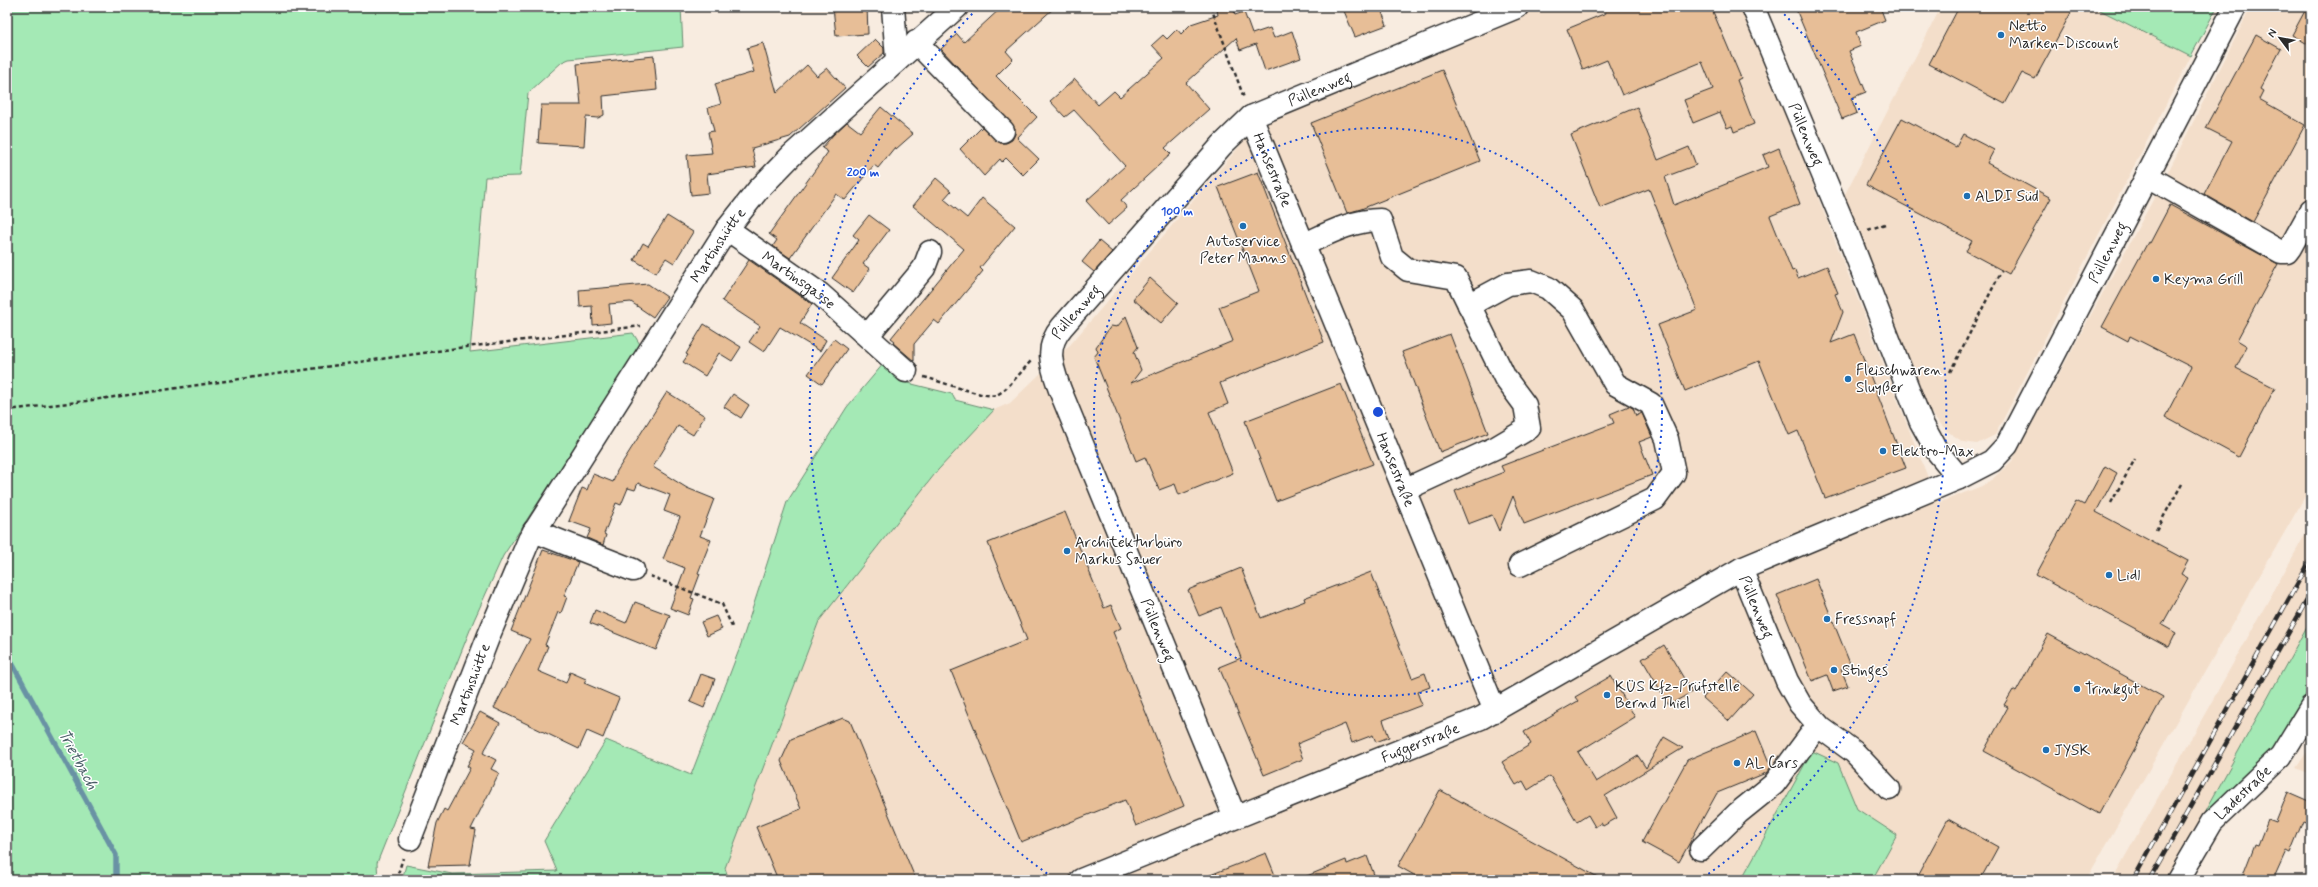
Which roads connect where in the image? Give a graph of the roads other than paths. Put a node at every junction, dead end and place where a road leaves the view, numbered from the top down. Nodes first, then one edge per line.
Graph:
1 (893, 7) edge
2 (957, 7) edge
3 (1517, 7) edge
4 (1753, 7) edge
5 (2235, 7) edge
6 (916, 42) junction
7 (897, 59) junction
8 (1251, 117) junction
9 (1002, 131) dead end
10 (2147, 176) junction
11 (2311, 210) edge
12 (727, 229) junction
13 (1303, 245) junction
14 (930, 252) dead end
15 (1469, 305) junction
16 (868, 335) junction
17 (906, 371) road end
18 (1959, 478) junction
19 (1404, 490) junction
20 (534, 531) junction
21 (1520, 565) dead end
22 (1741, 569) junction
23 (633, 570) road end
24 (2311, 707) edge
25 (1495, 711) junction
26 (1818, 725) junction
27 (1889, 789) dead end
28 (1235, 817) junction
29 (410, 838) dead end
30 (1701, 850) dead end
31 (1081, 880) edge
32 (2178, 880) edge

1 - 7 street
2 - 6 street, Martinshütte
3 - 8 street, Püllenweg
4 - 18 street, Püllenweg
5 - 10 street, Püllenweg
6 - 7 street, Martinshütte
6 - 9 street
7 - 12 street, Martinshütte
8 - 13 street, Hansestraße
8 - 28 street, Püllenweg
10 - 11 street
10 - 18 street, Püllenweg
12 - 16 street, Martinsgasse
12 - 20 street, Martinshütte
13 - 15 street
13 - 19 street, Hansestraße
14 - 16 street
15 - 19 street
15 - 21 street
16 - 17 street, Martinsgasse
18 - 22 street, Püllenweg
19 - 25 street, Hansestraße
20 - 23 street
20 - 29 street, Martinshütte
22 - 25 street, Fuggerstraße
22 - 26 street, Püllenweg
24 - 32 street, Ladestraße
25 - 28 street, Fuggerstraße
26 - 27 street, Püllenweg
26 - 30 street
28 - 31 street, Fuggerstraße

